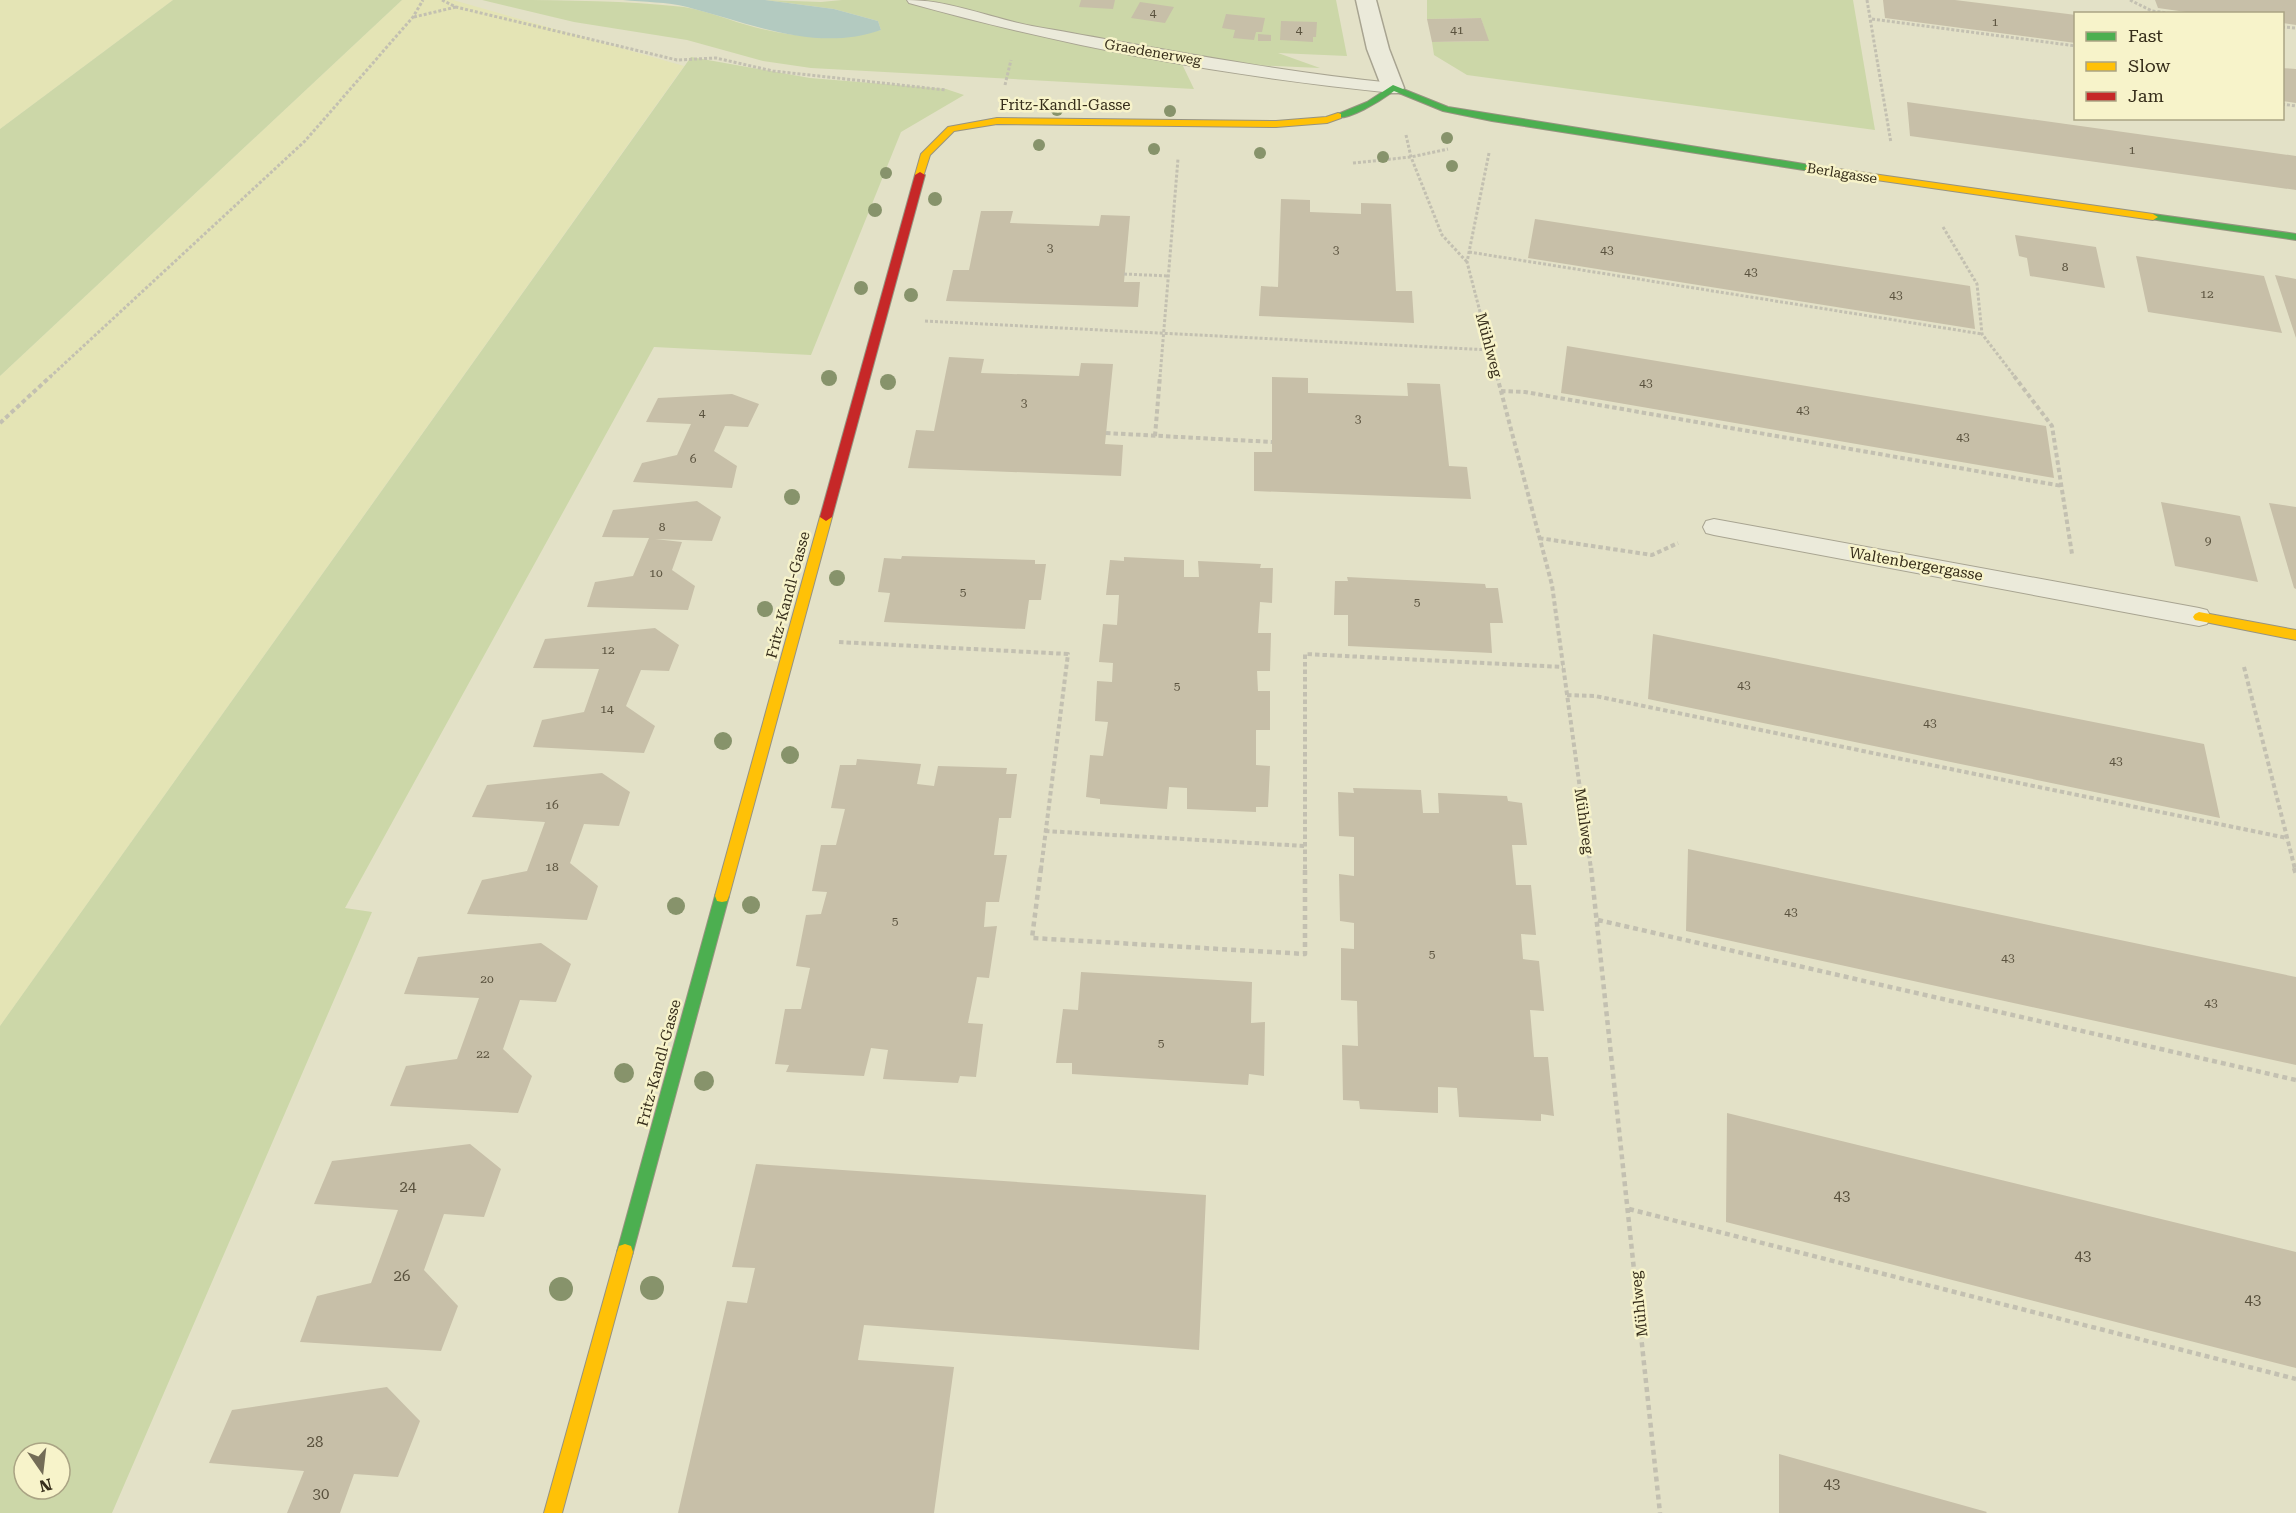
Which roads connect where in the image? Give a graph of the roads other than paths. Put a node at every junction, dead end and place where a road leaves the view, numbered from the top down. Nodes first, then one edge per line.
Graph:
1 (915, 0) edge
2 (1366, 0) edge
3 (1393, 88) junction
4 (2296, 237) edge
5 (1714, 527) road end
6 (2199, 617) joint
7 (2296, 635) edge
8 (553, 1513) edge

1 - 3 lane, Graedenerweg
2 - 3 street
3 - 4 street, Berlagasse
3 - 8 street, Fritz-Kandl-Gasse
5 - 6 lane, Waltenbergergasse
6 - 7 street, Waltenbergergasse

